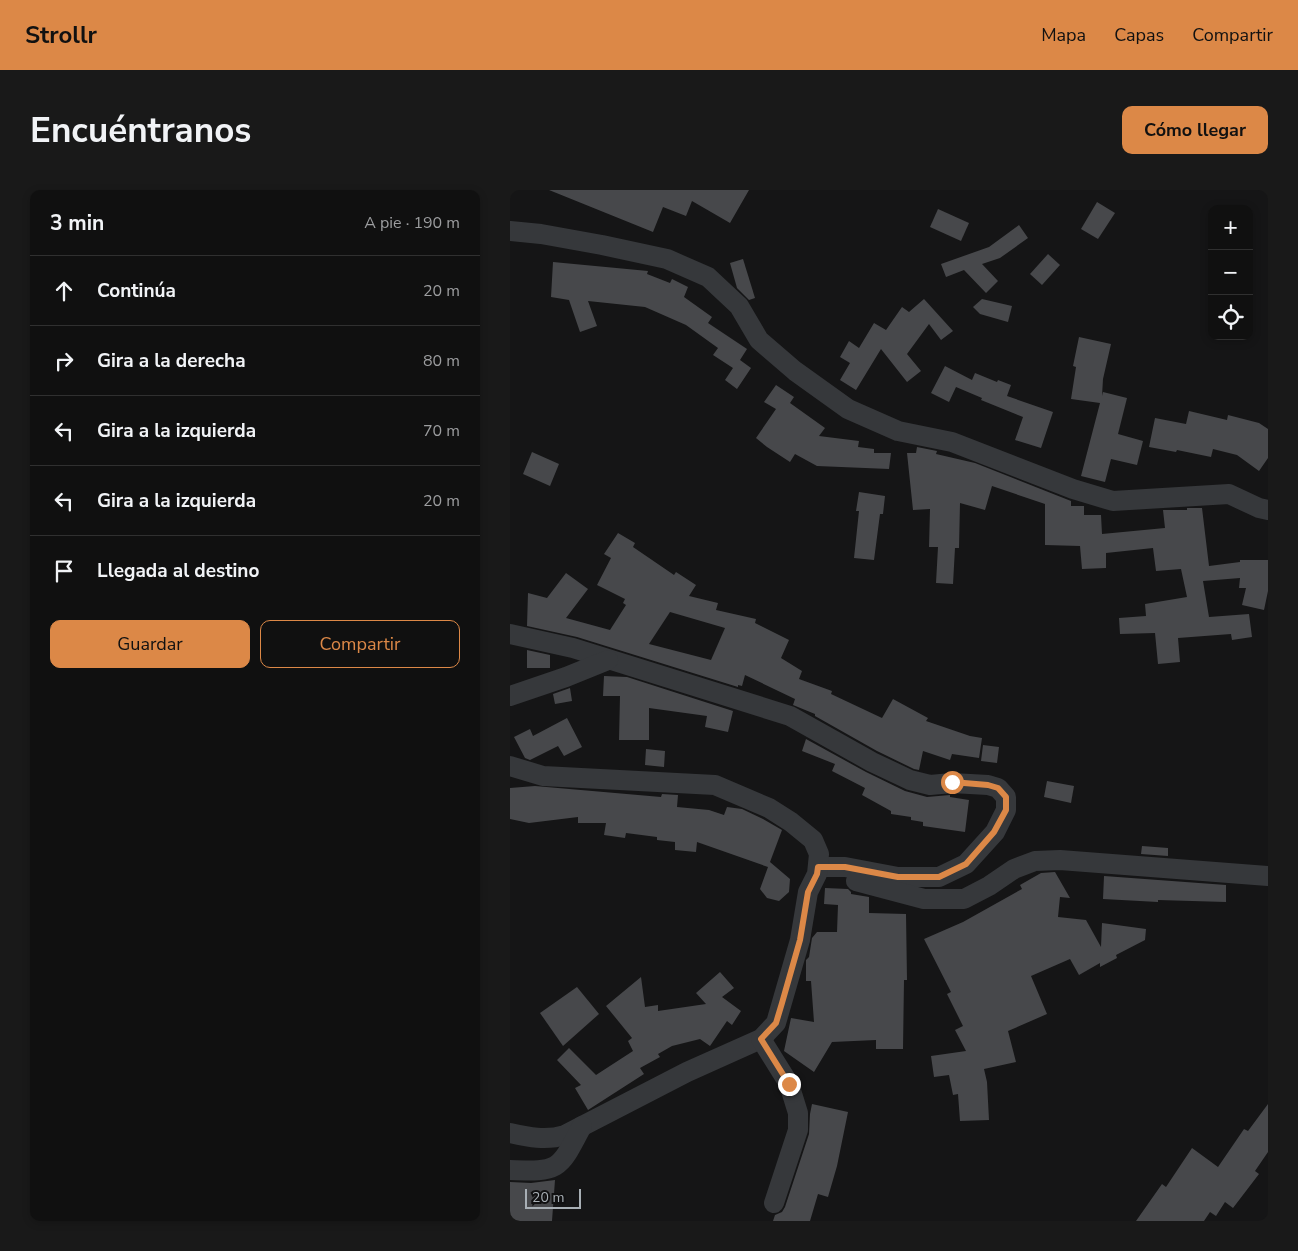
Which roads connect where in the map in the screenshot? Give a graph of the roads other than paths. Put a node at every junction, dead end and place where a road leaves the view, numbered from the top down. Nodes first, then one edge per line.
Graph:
1 (510, 231) edge
2 (1268, 510) edge
3 (510, 634) edge
4 (608, 660) junction
5 (510, 696) edge
6 (510, 766) edge
7 (818, 871) junction
8 (1268, 876) edge
9 (761, 1039) junction
10 (582, 1126) junction
11 (510, 1133) edge
12 (510, 1170) edge
13 (774, 1203) dead end

1 - 2 street
3 - 4 street
4 - 5 street
4 - 7 street
6 - 7 street
7 - 8 street
7 - 9 street
9 - 10 street
9 - 13 street
10 - 11 street
10 - 12 street

